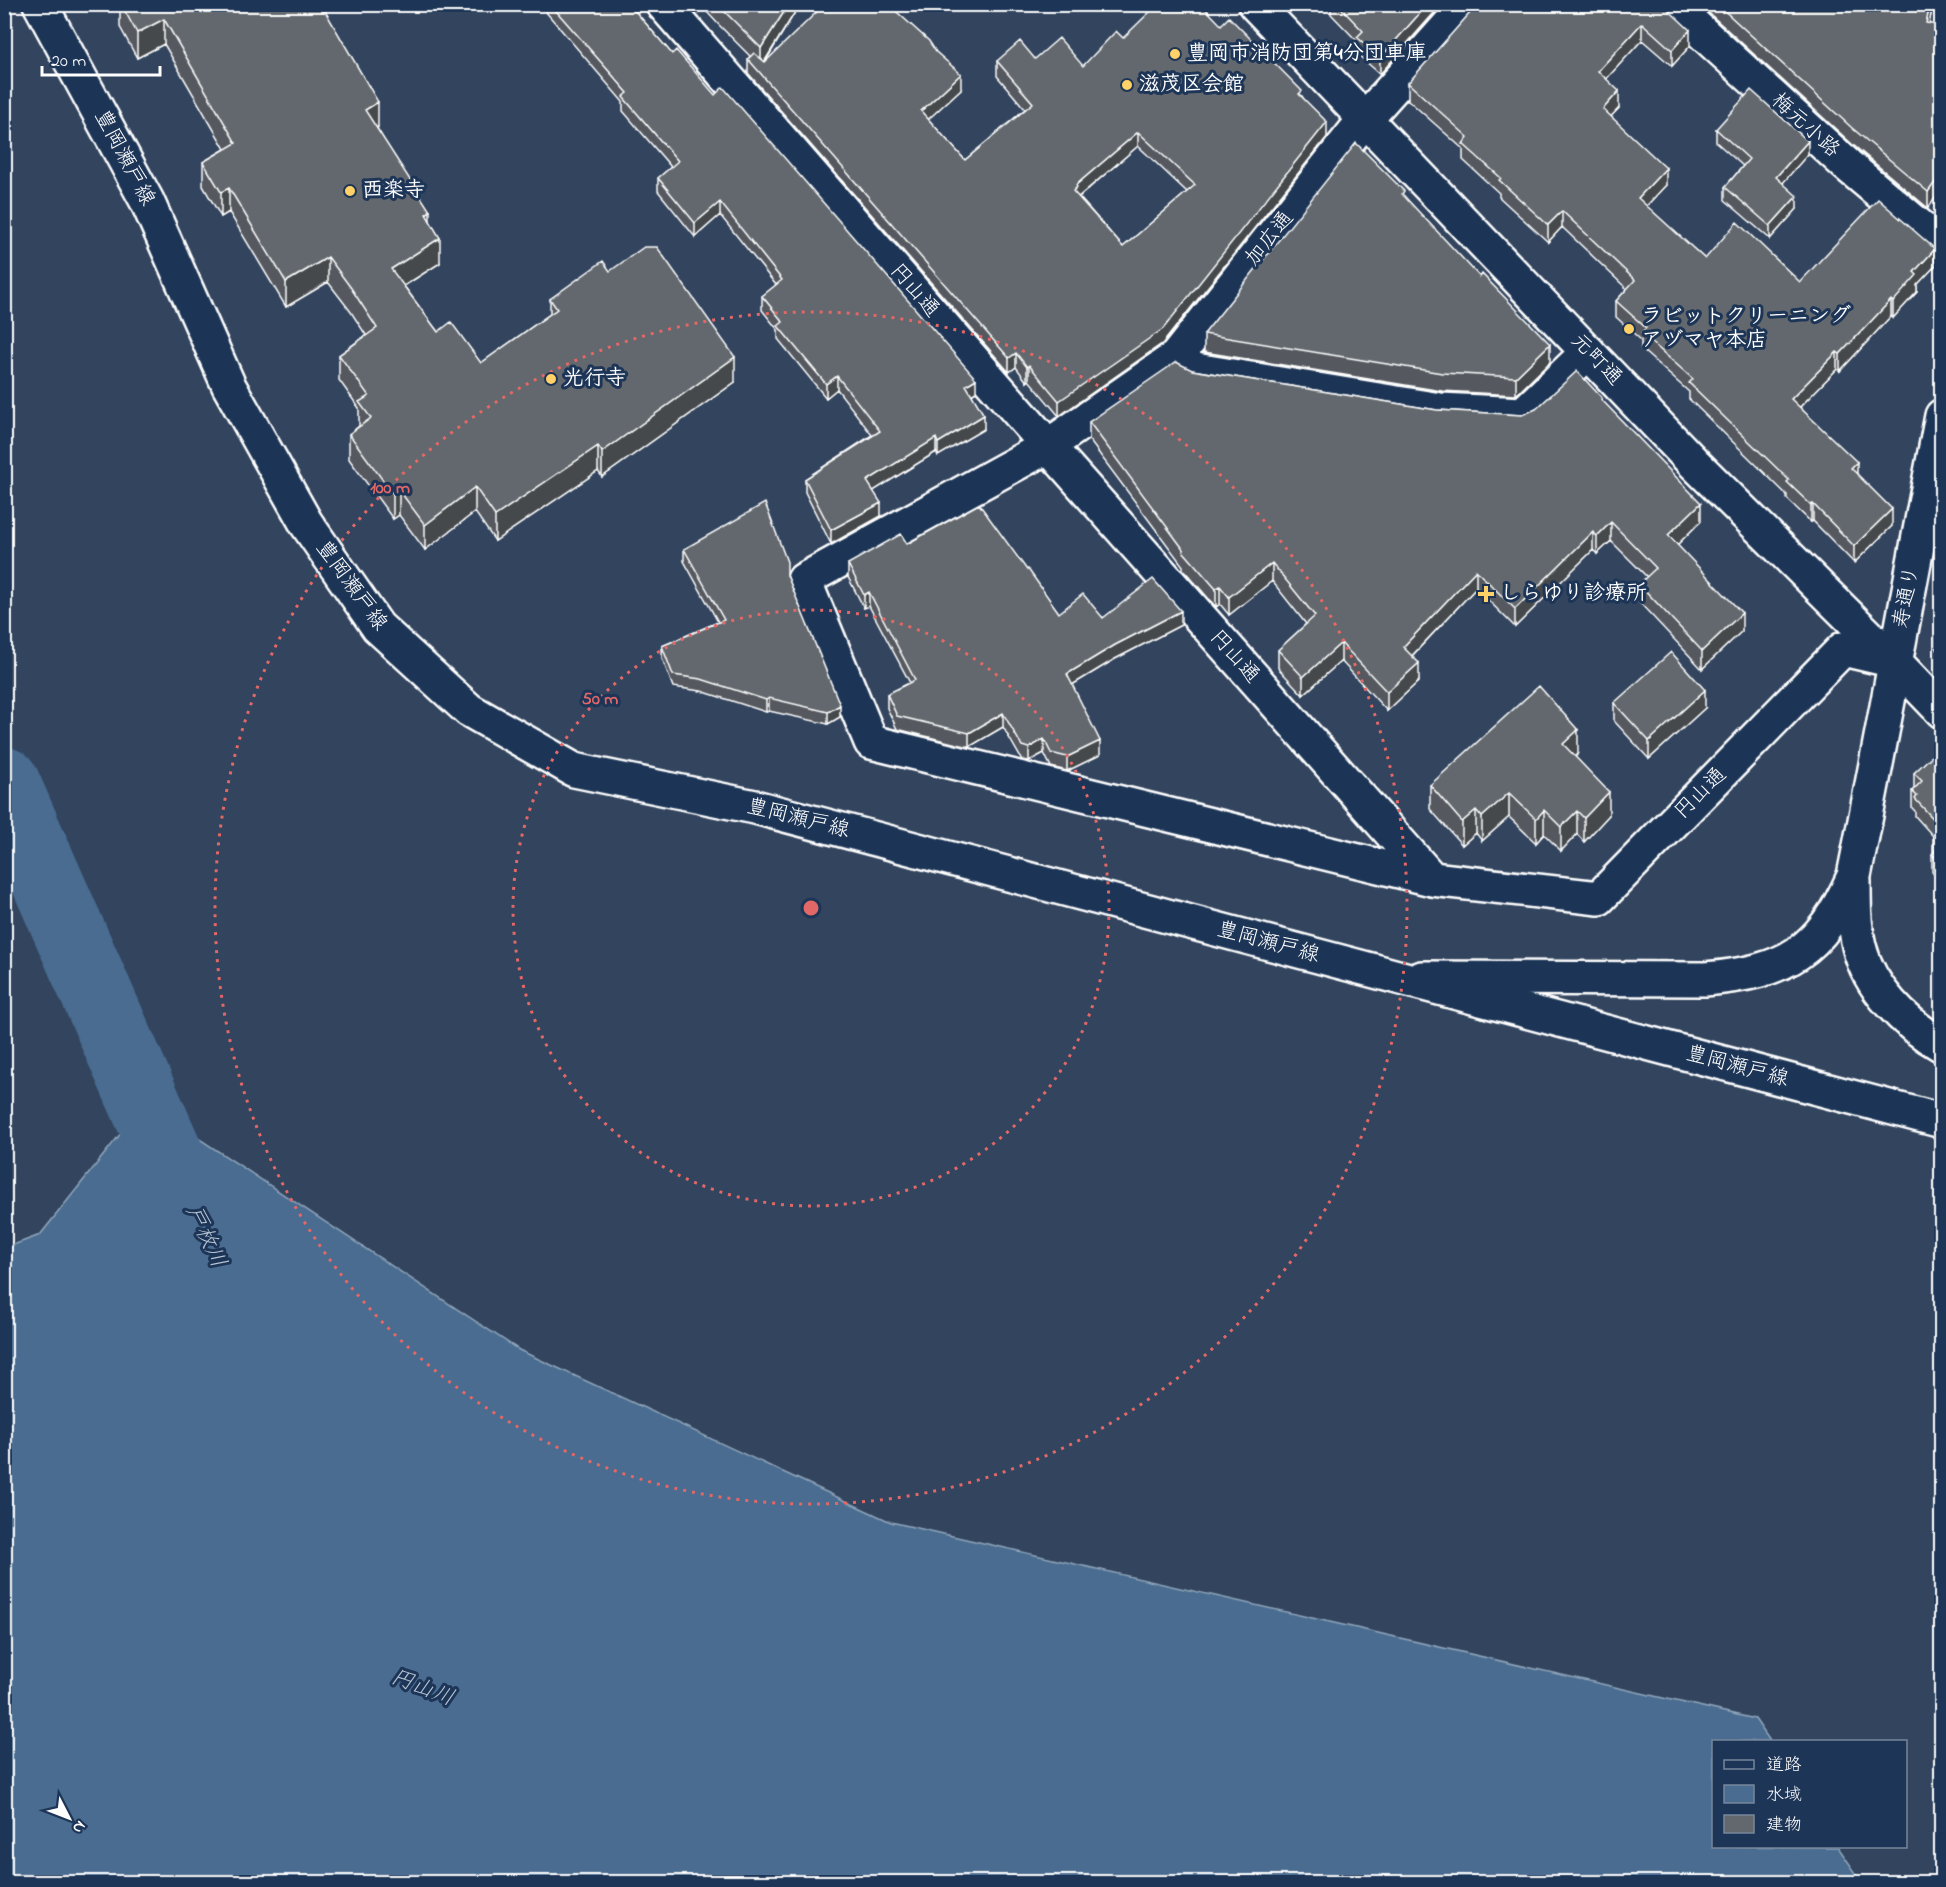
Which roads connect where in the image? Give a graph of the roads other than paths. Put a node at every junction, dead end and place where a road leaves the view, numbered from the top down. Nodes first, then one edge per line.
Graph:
1 (40, 4) edge
2 (663, 4) edge
3 (1255, 4) edge
4 (1468, 4) edge
5 (1671, 4) edge
6 (1365, 119) junction
7 (1941, 245) edge
8 (1587, 352) junction
9 (1176, 357) junction
10 (1941, 416) edge
11 (1048, 446) junction
12 (1894, 661) junction
13 (1941, 711) edge
14 (1854, 876) junction
15 (1432, 879) junction
16 (1400, 978) junction
17 (1941, 1045) edge
18 (1941, 1121) edge

1 - 16 street, 豊岡瀬戸線
2 - 11 street, 円山通
3 - 6 street, 元町通
4 - 6 street, 加広通
5 - 7 street, 梅元小路
6 - 8 street, 元町通
6 - 9 street, 加広通
8 - 9 street
8 - 12 street, 元町通
9 - 11 street, 加広通
10 - 12 street, 寿通り
11 - 15 street, 円山通
11 - 15 street, 加広通
12 - 13 street, 元町通
12 - 14 street, 寿通り
12 - 15 street, 円山通
14 - 16 street
14 - 17 street
16 - 18 street, 豊岡瀬戸線

